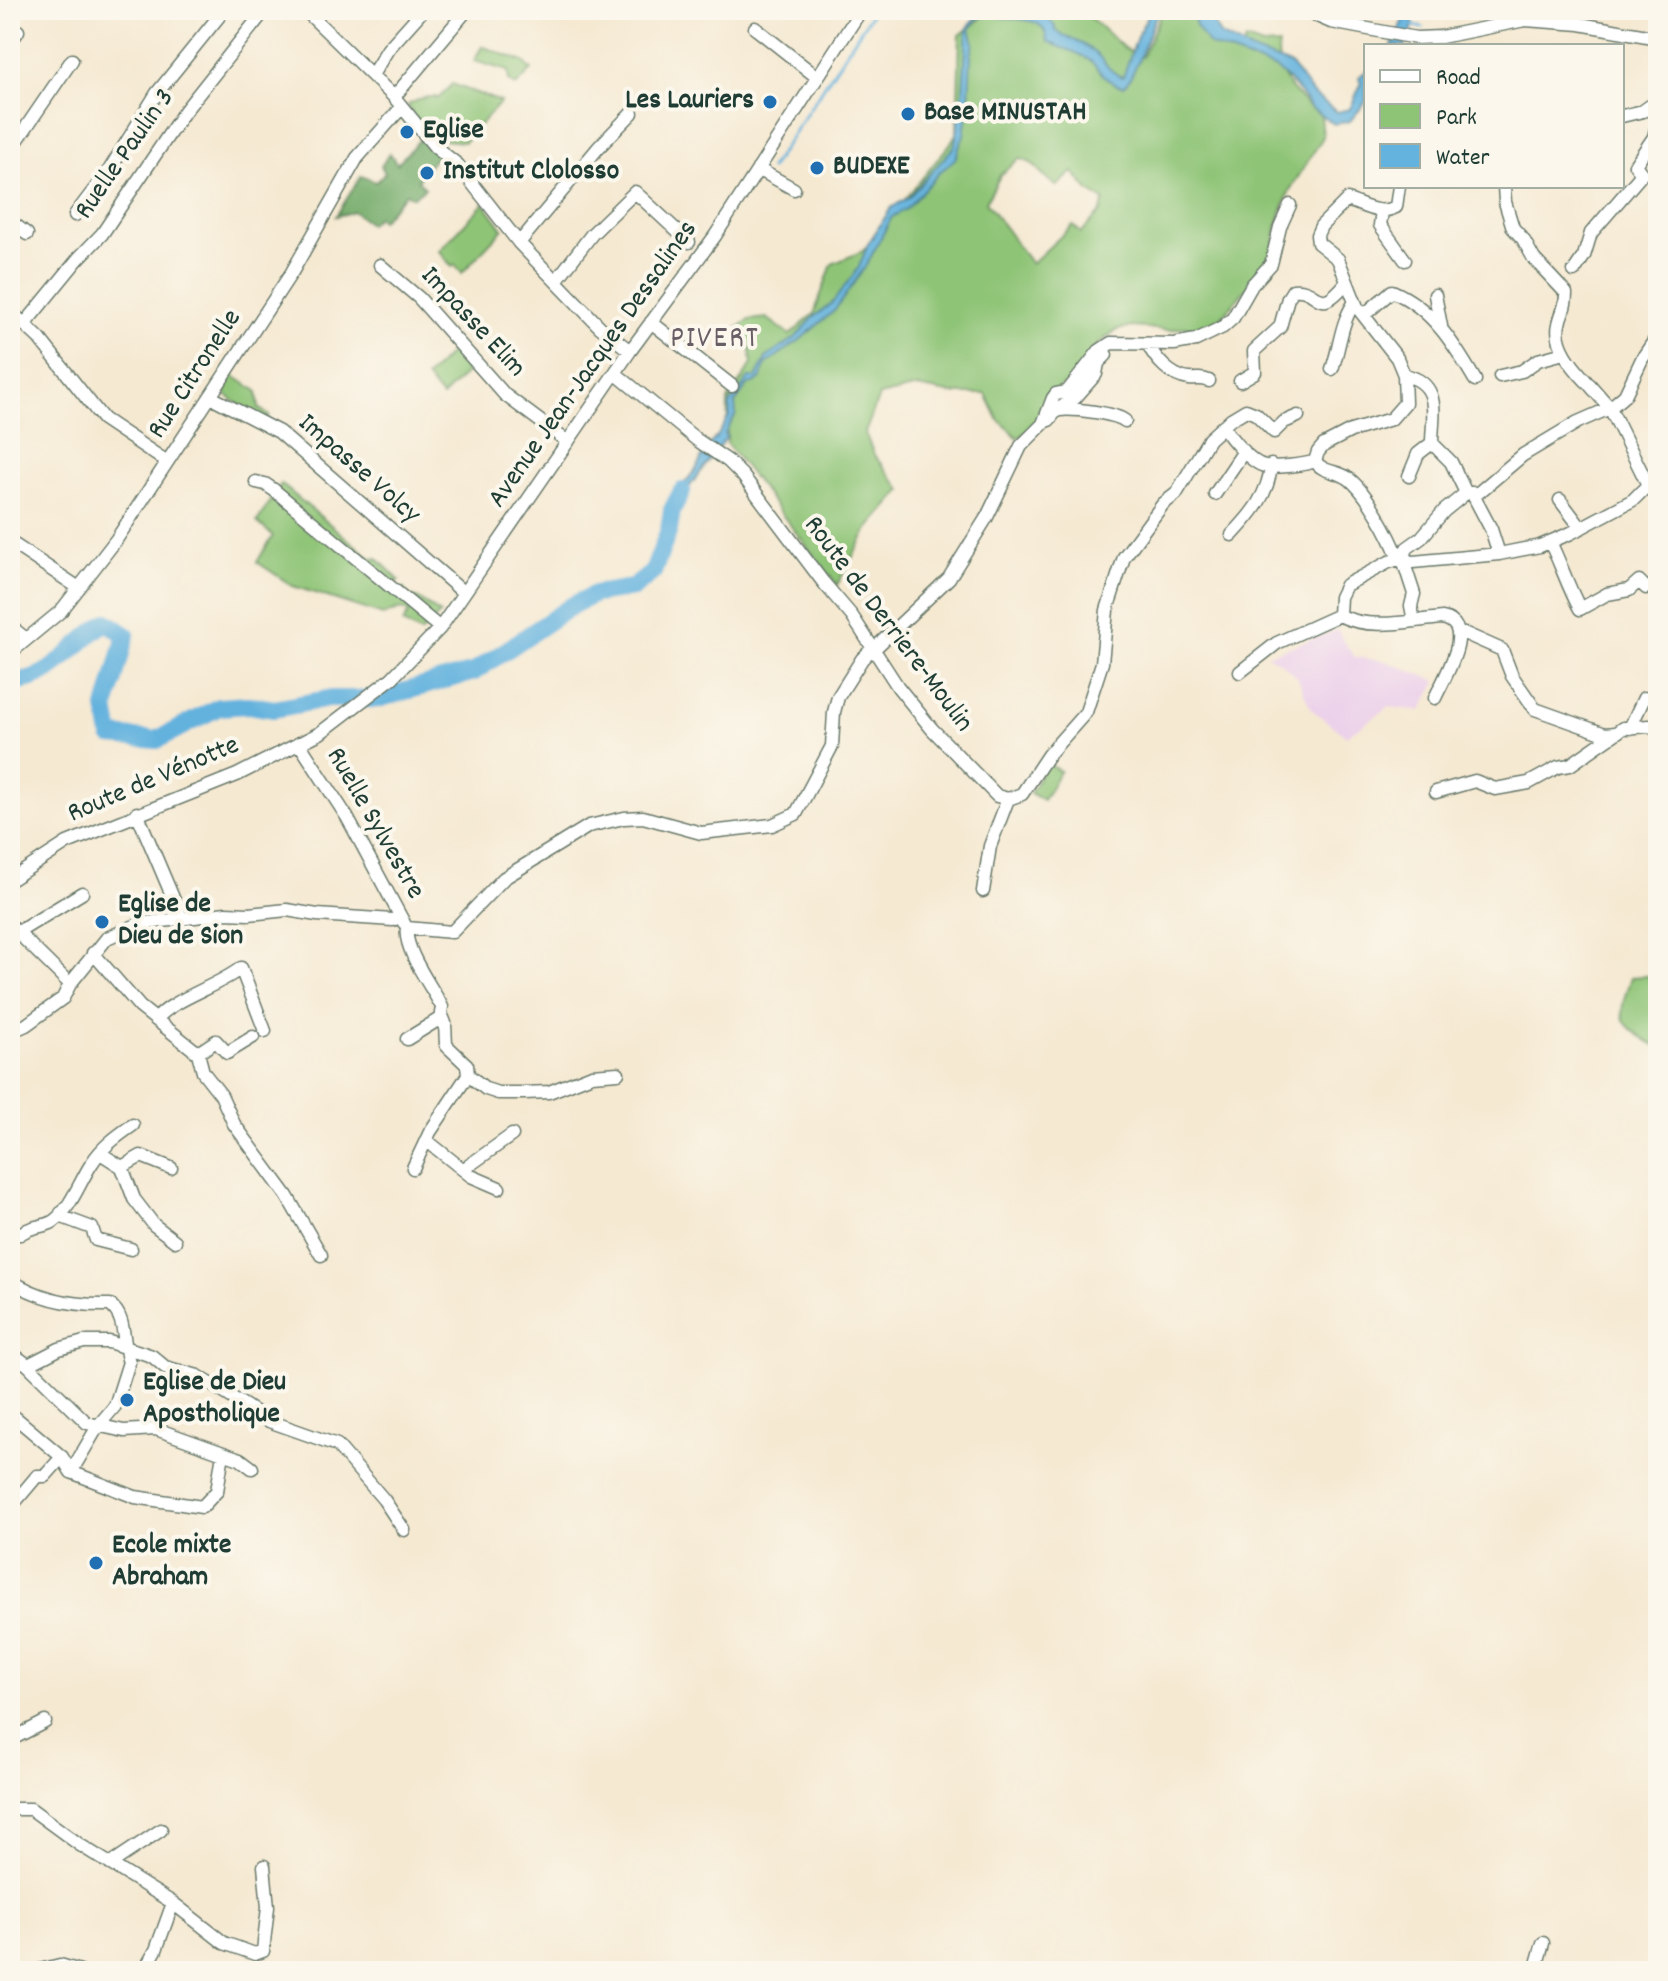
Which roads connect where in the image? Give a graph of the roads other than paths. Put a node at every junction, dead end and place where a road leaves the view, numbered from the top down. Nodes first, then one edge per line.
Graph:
1 (224, 10) edge
2 (265, 10) edge
3 (305, 10) edge
4 (328, 10) edge
5 (423, 10) edge
6 (467, 10) edge
7 (861, 10) edge
8 (1303, 10) edge
9 (1527, 15) edge
10 (316, 20) junction
11 (755, 28) dead end
12 (18, 31) dead end
13 (1621, 32) junction
14 (1658, 38) edge
15 (1440, 41) edge
16 (10, 43) edge
17 (1618, 44) edge
18 (72, 60) dead end
19 (372, 75) junction
20 (817, 77) junction
21 (398, 102) junction
22 (1658, 109) edge
23 (632, 113) dead end
24 (1624, 116) edge
25 (1658, 121) edge
26 (10, 151) edge
27 (758, 169) junction
28 (1399, 188) edge
29 (1504, 188) edge
30 (794, 189) dead end
31 (1290, 205) dead end
32 (1382, 212) junction
33 (75, 215) dead end
34 (10, 221) edge
35 (27, 234) dead end
36 (689, 242) dead end
37 (519, 243) junction
38 (1405, 260) dead end
39 (380, 265) dead end
40 (1574, 271) dead end
41 (556, 281) junction
42 (1346, 283) junction
43 (1435, 295) dead end
44 (1355, 302) junction
45 (10, 311) edge
46 (1364, 315) junction
47 (651, 322) junction
48 (24, 325) junction
49 (1441, 326) junction
50 (1658, 335) edge
51 (1111, 343) junction
52 (1148, 344) junction
53 (630, 351) junction
54 (1564, 353) junction
55 (1332, 369) dead end
56 (615, 373) junction
57 (1404, 375) junction
58 (1500, 376) dead end
59 (1475, 380) dead end
60 (1209, 381) dead end
61 (1240, 381) dead end
62 (732, 386) dead end
63 (211, 397) junction
64 (1610, 408) junction
65 (1056, 411) junction
66 (1298, 416) dead end
67 (1125, 421) dead end
68 (1043, 424) junction
69 (1224, 427) junction
70 (568, 442) junction
71 (1432, 443) junction
72 (1244, 451) junction
73 (1315, 461) junction
74 (167, 462) junction
75 (1271, 465) junction
76 (1409, 476) dead end
77 (1655, 480) edge
78 (256, 482) dead end
79 (1469, 493) junction
80 (1215, 494) dead end
81 (1560, 500) dead end
82 (1581, 528) junction
83 (1232, 535) dead end
84 (10, 542) edge
85 (1550, 542) junction
86 (1499, 554) junction
87 (1401, 559) junction
88 (79, 588) junction
89 (1646, 588) dead end
90 (464, 593) junction
91 (1339, 615) junction
92 (1414, 621) junction
93 (10, 626) edge
94 (440, 628) junction
95 (1460, 634) junction
96 (26, 639) junction
97 (872, 650) junction
98 (10, 653) edge
99 (1240, 672) dead end
100 (1435, 698) dead end
101 (1644, 698) dead end
102 (1630, 728) junction
103 (1658, 729) edge
104 (320, 733) joint
105 (1615, 733) junction
106 (299, 743) junction
107 (1436, 792) dead end
108 (1008, 799) junction
109 (137, 813) junction
110 (10, 880) edge
111 (983, 891) dead end
112 (82, 893) dead end
113 (182, 919) junction
114 (403, 922) junction
115 (12, 931) edge
116 (93, 953) junction
117 (70, 984) junction
118 (441, 1018) junction
119 (156, 1020) junction
120 (10, 1032) edge
121 (407, 1039) dead end
122 (198, 1053) junction
123 (618, 1073) dead end
124 (468, 1075) junction
125 (133, 1125) dead end
126 (512, 1135) dead end
127 (426, 1140) junction
128 (100, 1153) junction
129 (122, 1167) junction
130 (171, 1168) dead end
131 (413, 1168) dead end
132 (464, 1169) junction
133 (499, 1188) dead end
134 (61, 1213) junction
135 (10, 1228) edge
136 (175, 1241) dead end
137 (131, 1249) dead end
138 (321, 1255) dead end
139 (10, 1280) edge
140 (123, 1346) junction
141 (10, 1352) edge
142 (28, 1365) junction
143 (10, 1413) edge
144 (98, 1426) junction
145 (223, 1453) junction
146 (62, 1457) junction
147 (252, 1468) dead end
148 (71, 1472) junction
149 (10, 1508) edge
150 (404, 1530) dead end
151 (45, 1722) dead end
152 (10, 1740) edge
153 (10, 1809) edge
154 (161, 1830) dead end
155 (110, 1864) junction
156 (264, 1866) dead end
157 (173, 1903) junction
158 (1543, 1943) dead end
159 (36, 1971) edge
160 (80, 1971) edge
161 (144, 1971) edge
162 (1535, 1971) edge

1 - 33 street
2 - 48 street, Ruelle Paulin 3
3 - 10 street
4 - 10 street
5 - 19 street
6 - 21 street, Rue Citronelle
7 - 20 street, Avenue Jean-Jacques Dessalines
8 - 15 street
9 - 13 street
9 - 15 street
10 - 19 street
11 - 20 street
12 - 16 street
13 - 14 street
13 - 17 street
18 - 26 street
19 - 21 street
20 - 27 street, Avenue Jean-Jacques Dessalines
21 - 37 street
21 - 63 street, Rue Citronelle
22 - 24 street
23 - 37 street
25 - 40 street
27 - 30 street
27 - 47 street, Avenue Jean-Jacques Dessalines
28 - 32 street
29 - 54 street
31 - 52 street
32 - 38 street
32 - 42 street
34 - 35 street
36 - 41 street
37 - 41 street
39 - 70 street, Impasse Elim
41 - 53 street
42 - 44 street
42 - 61 street
43 - 49 street
44 - 46 street
44 - 55 street
45 - 48 street
46 - 49 street
46 - 57 street
47 - 53 street, Avenue Jean-Jacques Dessalines
47 - 62 street
48 - 74 street
49 - 59 street
50 - 64 street
51 - 52 street
51 - 65 street
51 - 68 street
52 - 60 street
53 - 56 street, Avenue Jean-Jacques Dessalines
54 - 58 street
54 - 64 street
56 - 70 street, Avenue Jean-Jacques Dessalines
56 - 97 street, Route de Derriere-Moulin
57 - 71 street
57 - 73 street
63 - 74 street, Rue Citronelle
63 - 90 street, Impasse Volcy
64 - 77 street
64 - 79 street
65 - 67 street
65 - 68 street
66 - 69 street
68 - 97 street
69 - 72 street
69 - 108 street
70 - 90 street, Avenue Jean-Jacques Dessalines
71 - 76 street
71 - 79 street
72 - 75 street
72 - 80 street
73 - 75 street
73 - 87 street
74 - 88 street, Rue Citronelle
75 - 83 street
77 - 82 street
78 - 94 street
79 - 86 street
79 - 87 street
81 - 82 street
82 - 85 street
84 - 88 street
85 - 86 street
85 - 89 street
86 - 87 street
87 - 91 street
87 - 92 street
88 - 96 street, Rue Citronelle
90 - 94 street, Avenue Jean-Jacques Dessalines
91 - 92 street
91 - 99 street
92 - 95 street
93 - 96 street
94 - 104 street, Avenue Jean-Jacques Dessalines
95 - 100 street
95 - 105 street
96 - 98 street, Rue Citronelle
97 - 108 street, Route de Derriere-Moulin
97 - 114 street
101 - 102 street
102 - 103 street
102 - 105 street
104 - 106 street, Route de Vénotte
105 - 107 street
106 - 109 street, Route de Vénotte
106 - 114 street, Ruelle Sylvestre
108 - 111 street
109 - 110 street, Route de Vénotte
109 - 113 street
112 - 115 street
113 - 114 street
113 - 116 street
114 - 118 street, Ruelle Sylvestre
115 - 117 street
116 - 117 street
116 - 119 street
117 - 120 street
118 - 121 street
118 - 124 street, Ruelle Sylvestre
119 - 122 street
119 - 122 street
122 - 138 street
123 - 124 street
124 - 127 street
125 - 128 street
126 - 132 street
127 - 131 street
127 - 132 street
128 - 129 street
128 - 134 street
129 - 130 street
129 - 136 street
132 - 133 street
134 - 135 street
134 - 137 street
139 - 140 street
140 - 142 street
140 - 144 street
140 - 150 street
141 - 142 street
142 - 144 street
143 - 146 street
144 - 145 street
144 - 148 street
145 - 147 street
145 - 148 street
146 - 148 street
146 - 149 street
151 - 152 street
153 - 155 street
154 - 155 street
155 - 157 street
156 - 157 street
157 - 161 street
158 - 162 street
159 - 160 street

